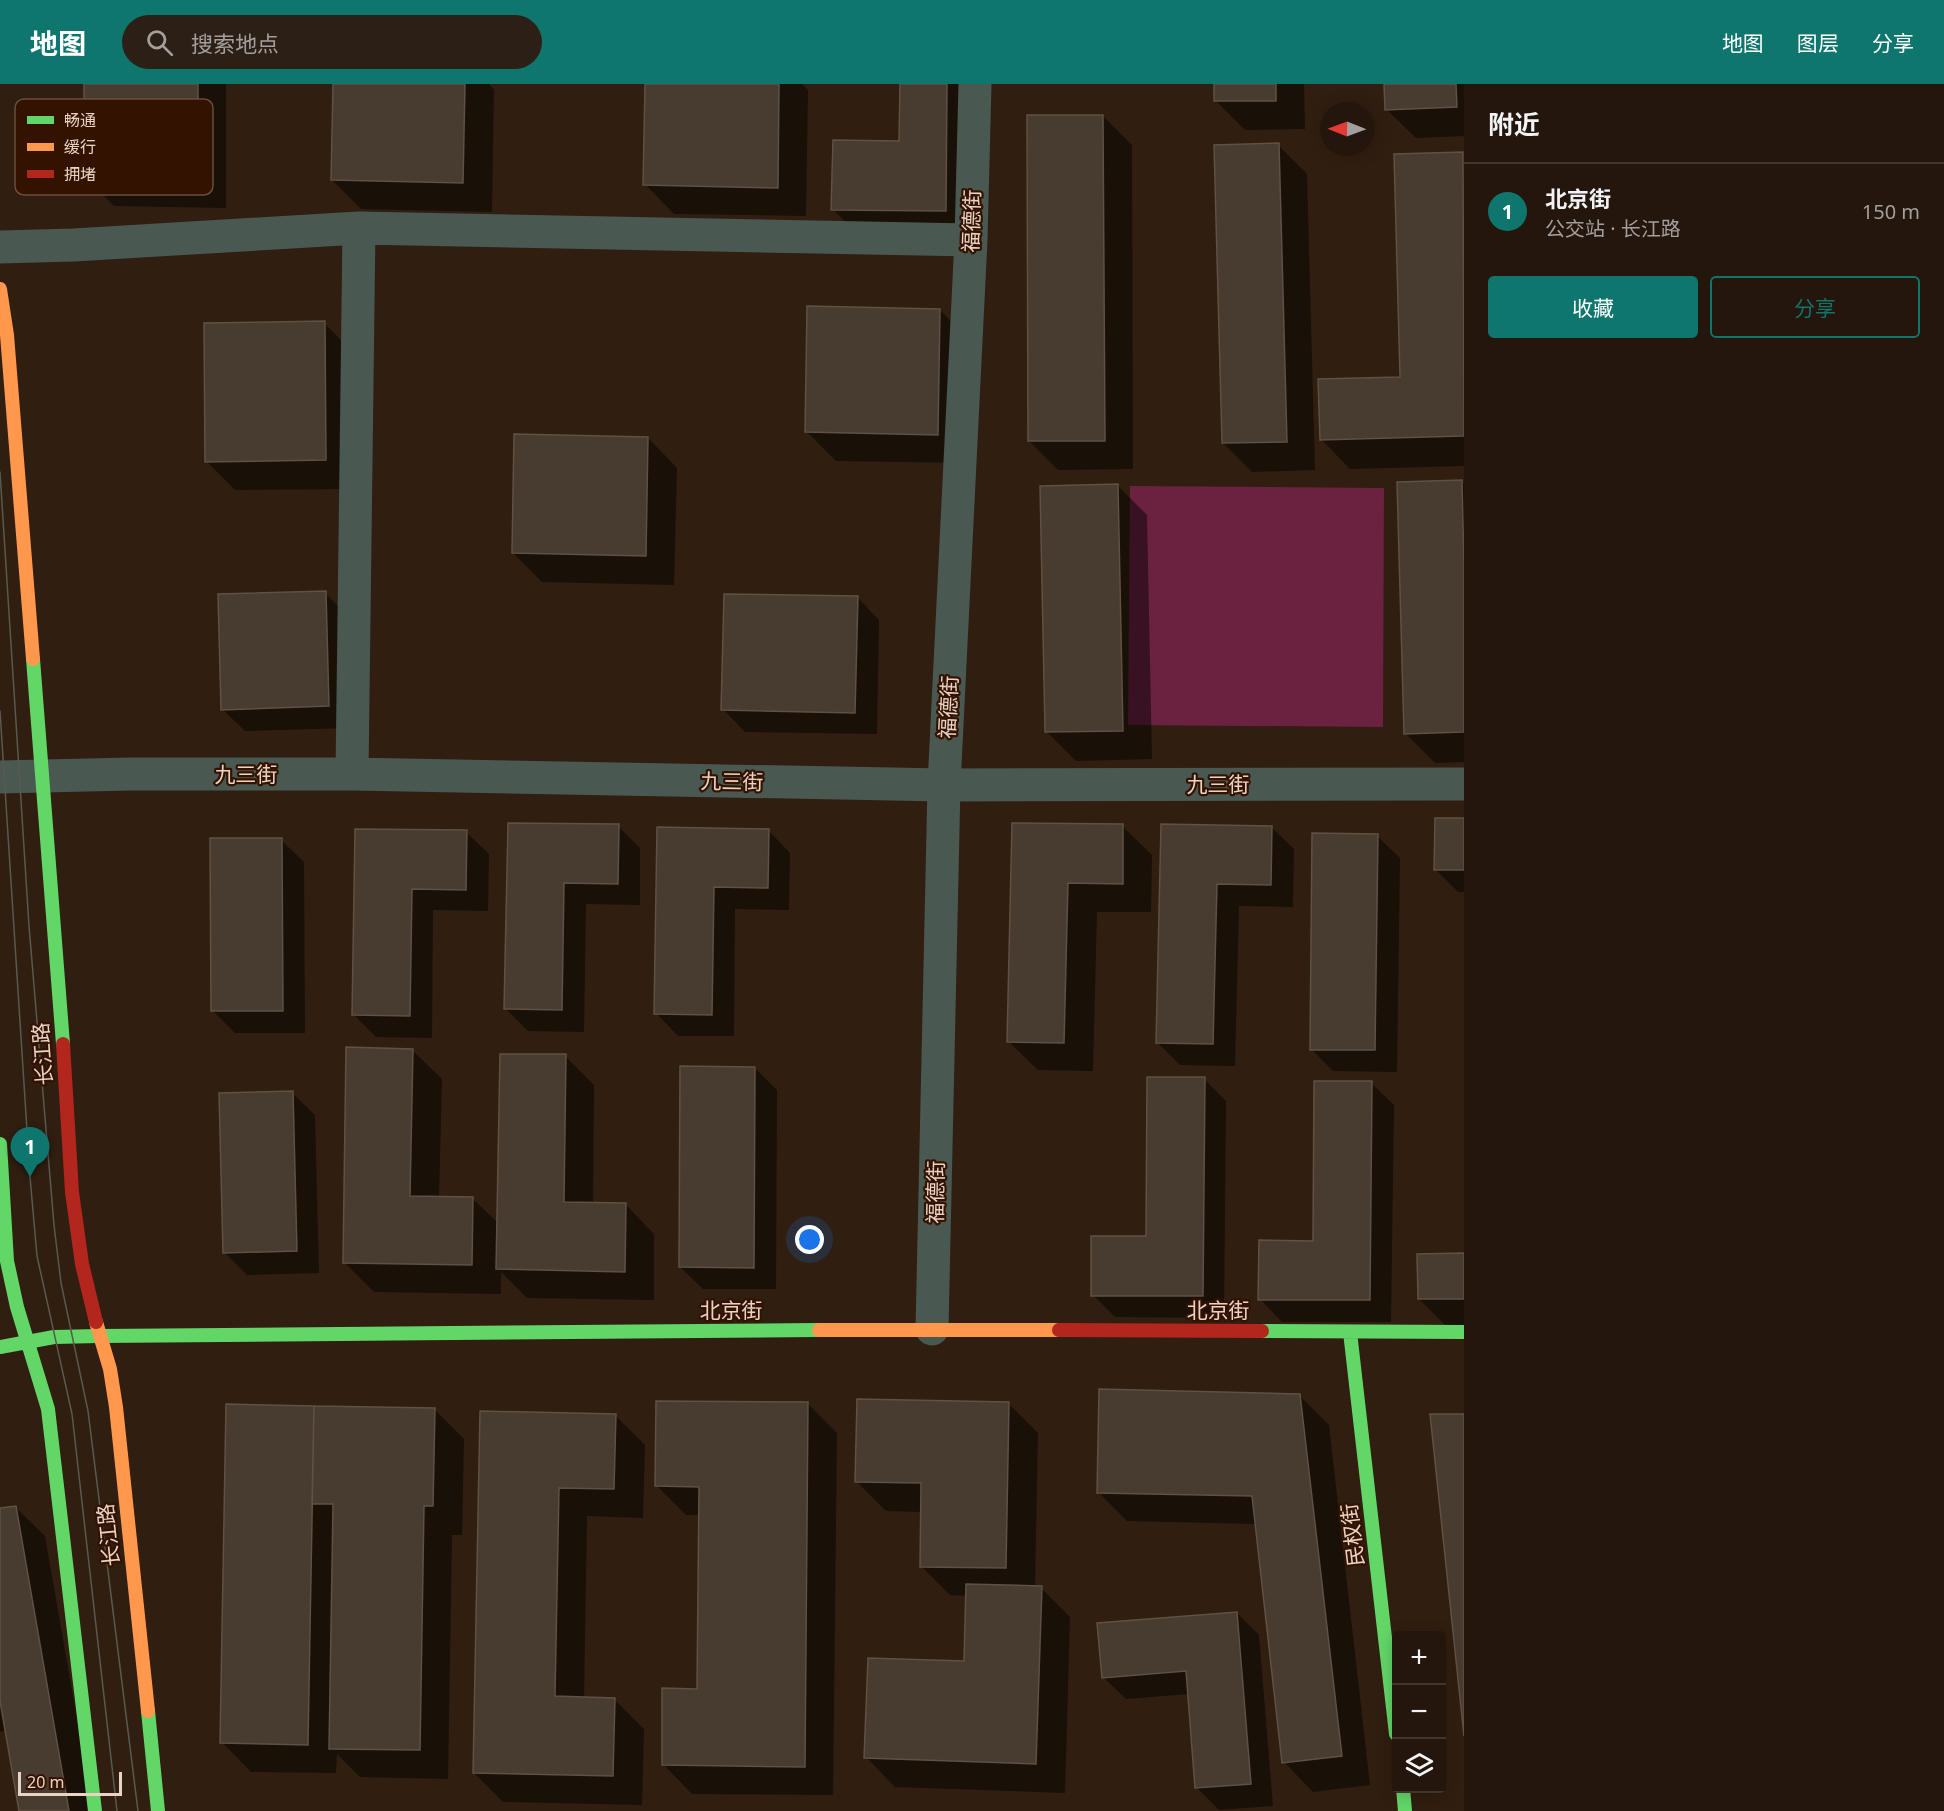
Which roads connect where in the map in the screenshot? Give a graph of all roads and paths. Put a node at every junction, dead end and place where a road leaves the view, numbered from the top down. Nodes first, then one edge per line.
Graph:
1 (975, 84) edge
2 (359, 228) junction
3 (971, 240) junction
4 (0, 247) edge
5 (0, 289) edge
6 (3, 335) edge
7 (352, 774) junction
8 (41, 775) junction
9 (0, 777) edge
10 (1464, 784) edge
11 (944, 785) junction
12 (0, 1144) edge
13 (932, 1329) junction
14 (1350, 1332) junction
15 (1464, 1332) edge
16 (99, 1336) junction
17 (27, 1341) junction
18 (0, 1347) edge
19 (1392, 1699) edge
20 (1404, 1793) edge
21 (95, 1811) edge
22 (158, 1811) edge
23 (1406, 1811) edge

1 - 3 street, 福德街
2 - 3 street
2 - 4 street
2 - 7 street
3 - 11 street, 福德街
5 - 6 main road, 长江路
6 - 8 main road, 长江路
7 - 8 street, 九三街
7 - 11 street, 九三街
8 - 9 street, 九三街
8 - 16 main road, 长江路
10 - 11 street, 九三街
11 - 13 street, 福德街
12 - 17 main road
13 - 14 main road, 北京街
13 - 16 main road, 北京街
14 - 15 main road, 北京街
14 - 19 main road, 民权街
16 - 17 main road, 北京街
16 - 22 main road, 长江路
17 - 18 main road, 北京街
17 - 21 main road
20 - 23 main road

